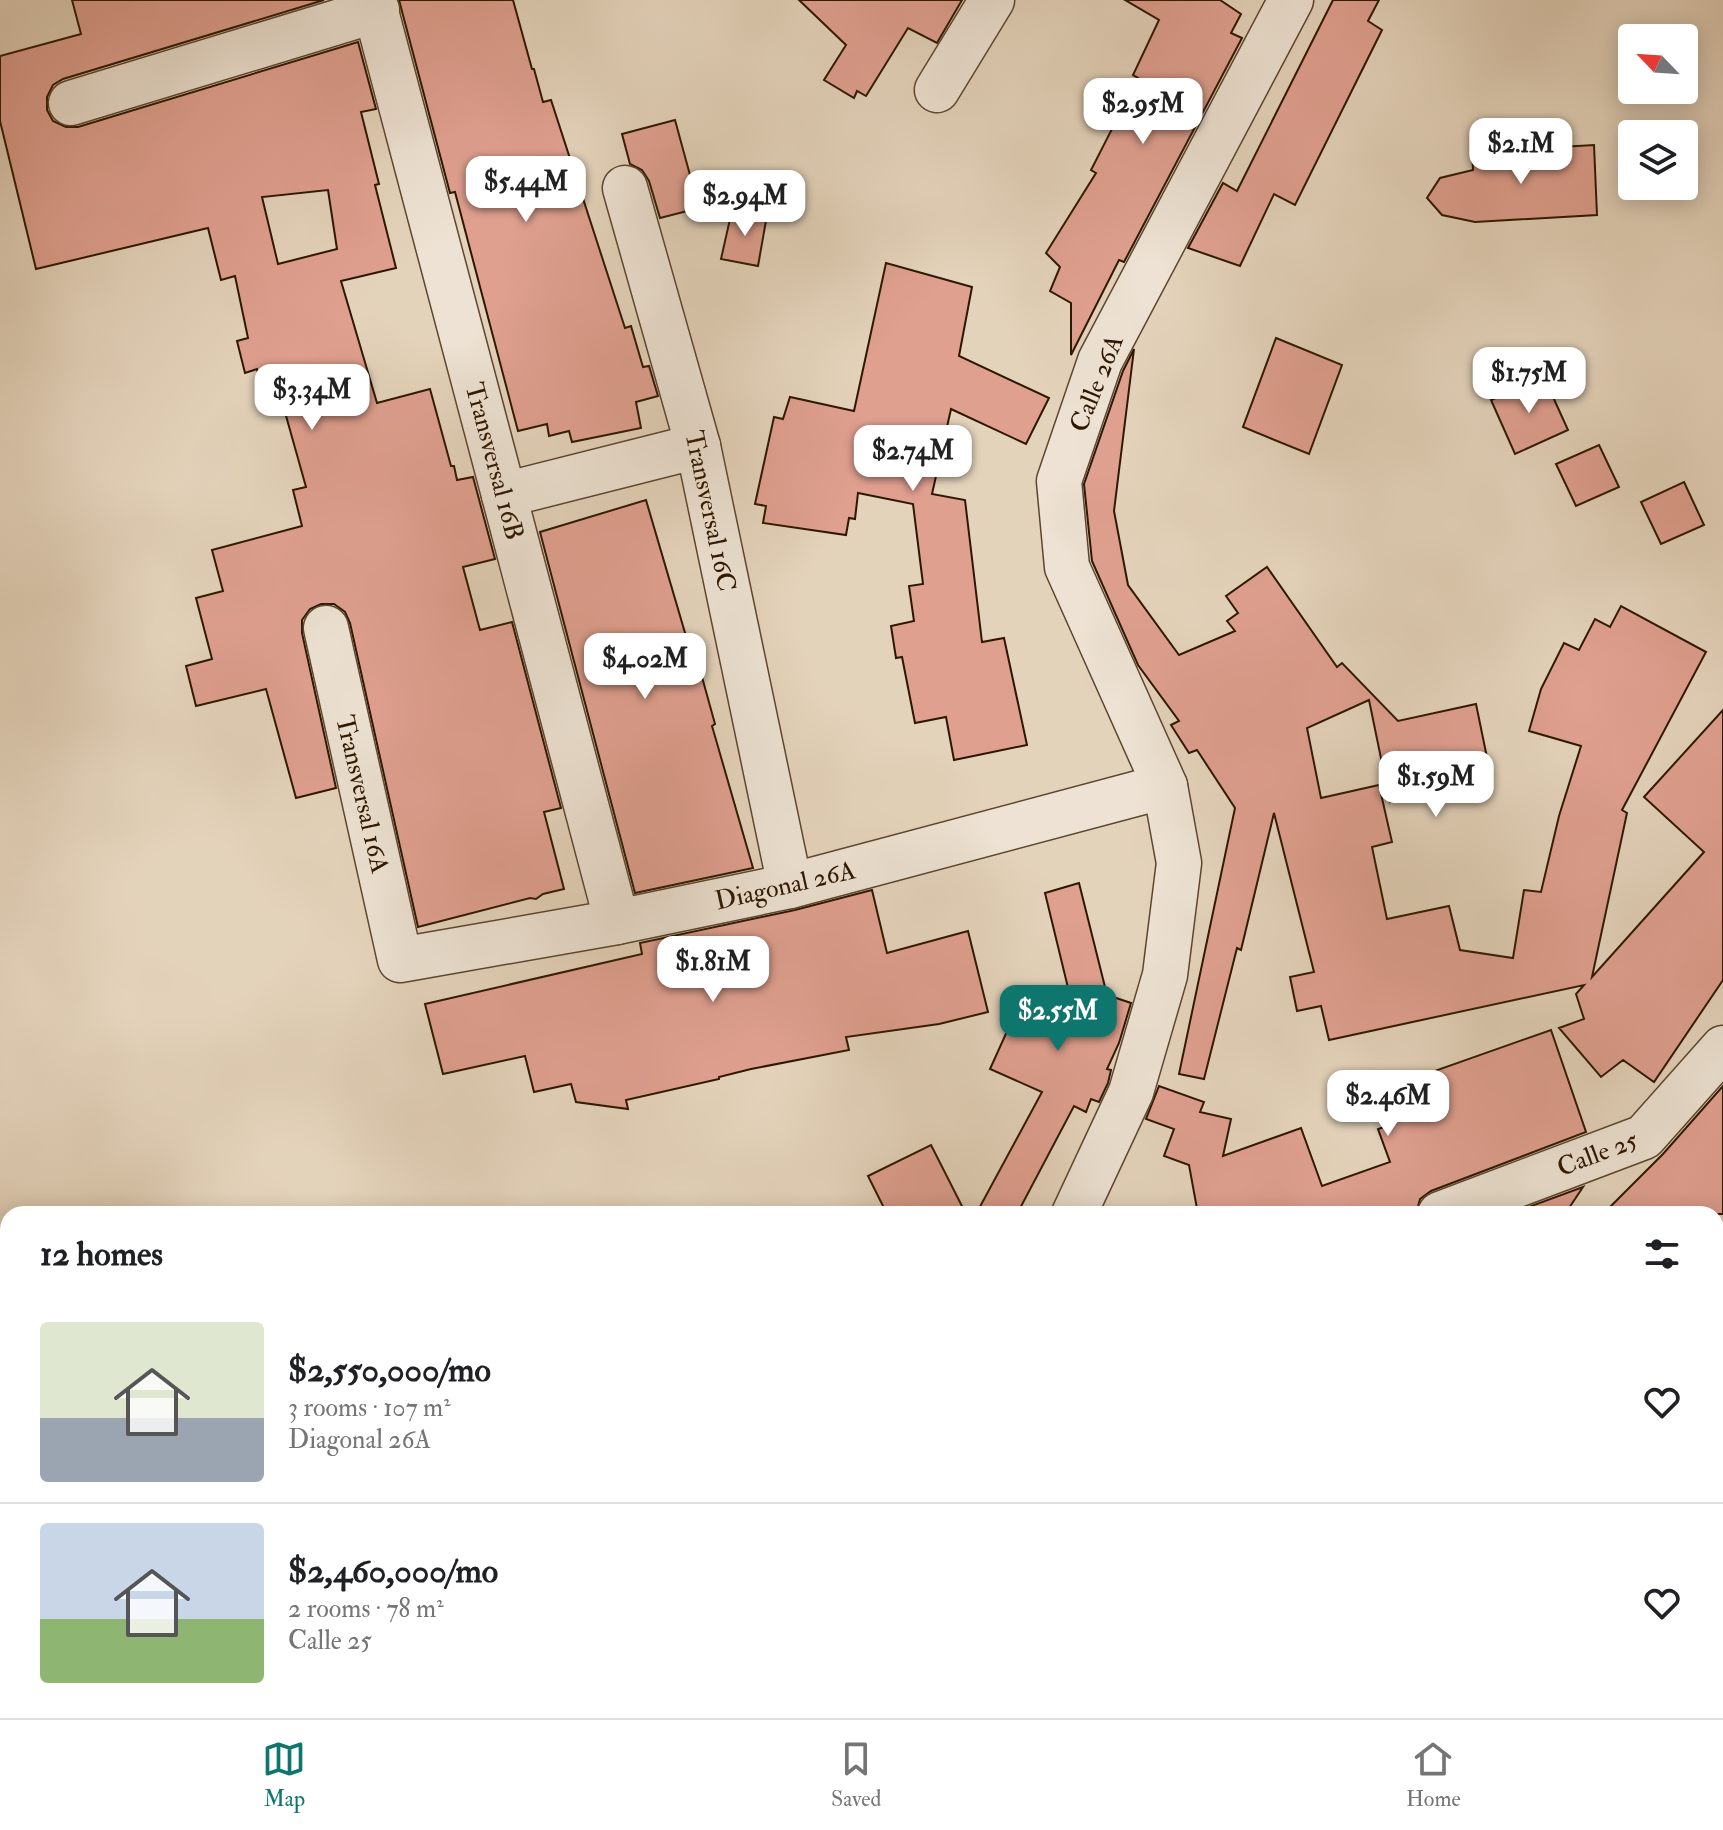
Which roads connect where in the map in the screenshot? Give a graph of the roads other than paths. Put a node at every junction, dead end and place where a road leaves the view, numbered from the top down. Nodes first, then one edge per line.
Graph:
1 (992, 0) edge
2 (375, 5) edge
3 (1275, 6) edge
4 (937, 90) dead end
5 (71, 103) dead end
6 (625, 188) dead end
7 (698, 446) junction
8 (504, 495) junction
9 (326, 628) dead end
10 (1165, 786) junction
11 (790, 886) junction
12 (617, 922) junction
13 (400, 960) joint
14 (1723, 1048) edge
15 (1078, 1206) edge
16 (1461, 1206) edge

1 - 4 street
2 - 5 street
2 - 8 street, Transversal 16B
3 - 10 street, Calle 26A
6 - 7 street, Transversal 16C
7 - 8 street
7 - 11 street, Transversal 16C
8 - 12 street, Transversal 16B
9 - 13 street, Transversal 16A
10 - 11 street, Diagonal 26A
10 - 15 street, Calle 26A
11 - 12 street, Diagonal 26A
12 - 13 street, Diagonal 26A
14 - 16 street, Calle 25

